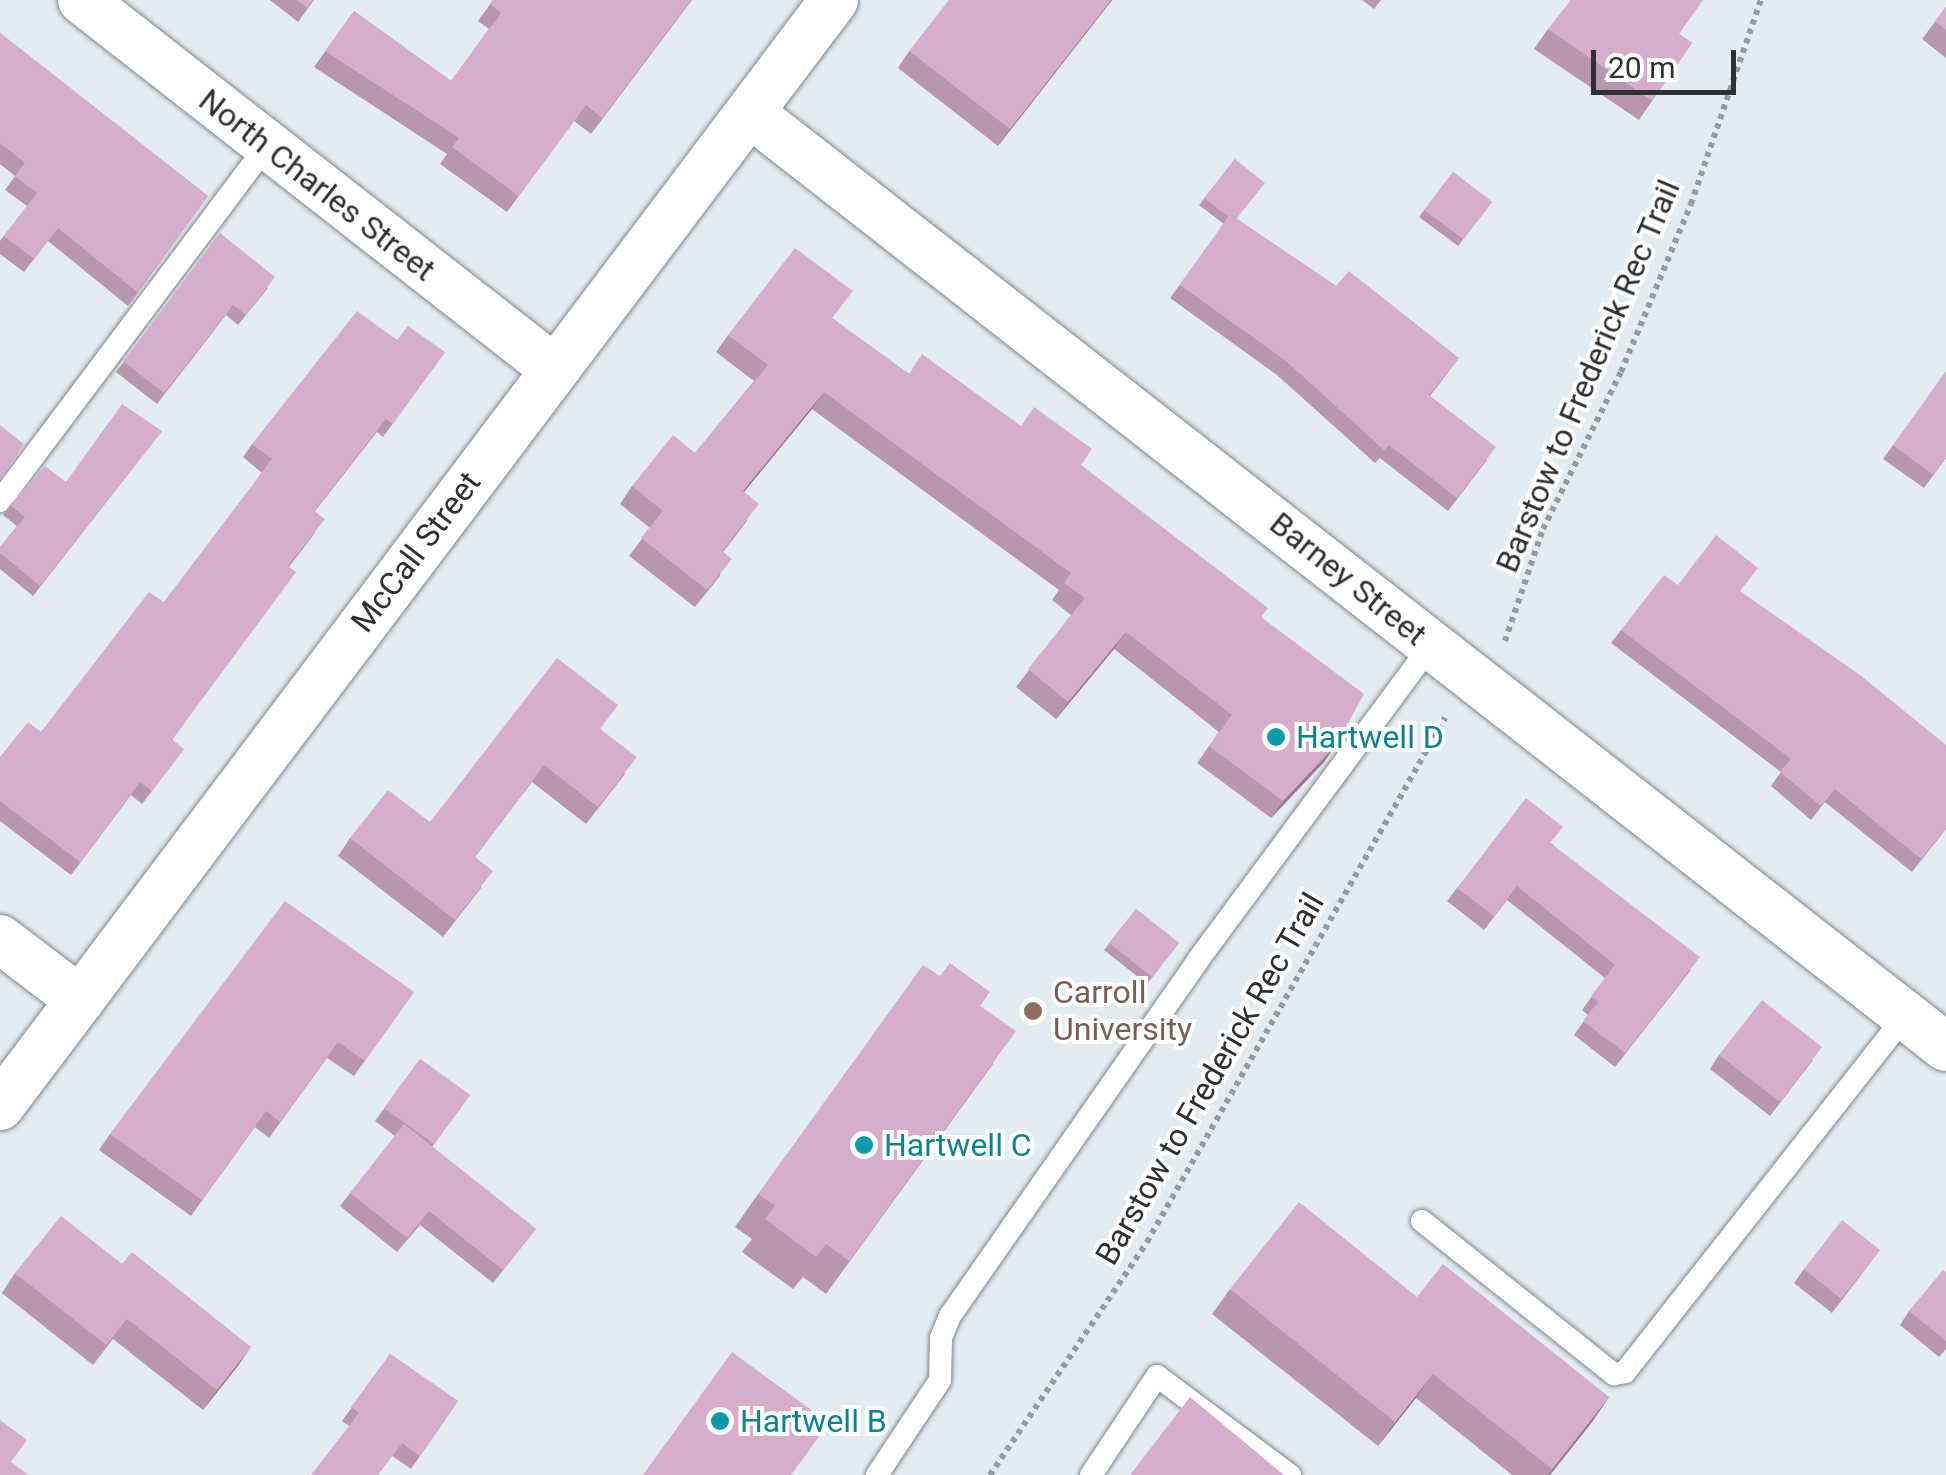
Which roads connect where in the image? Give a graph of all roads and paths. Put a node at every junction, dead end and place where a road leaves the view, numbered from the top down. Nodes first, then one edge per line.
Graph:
1 (82, 0) edge
2 (834, 0) edge
3 (1761, 0) edge
4 (750, 113) junction
5 (268, 146) junction
6 (553, 368) junction
7 (0, 502) edge
8 (1431, 645) junction
9 (1495, 655) dead end
10 (1448, 713) dead end
11 (0, 939) edge
12 (80, 1000) junction
13 (1906, 1015) junction
14 (1946, 1047) edge
15 (0, 1106) edge
16 (1422, 1222) dead end
17 (877, 1475) edge
18 (990, 1475) edge
19 (1091, 1475) edge
20 (1290, 1475) edge

1 - 5 street, North Charles Street
2 - 4 street, McCall Street
3 - 9 path, Barstow to Frederick Rec Trail
4 - 6 street, McCall Street
4 - 8 street, Barney Street
5 - 6 street, North Charles Street
5 - 7 lane
6 - 12 street, McCall Street
8 - 13 street, Barney Street
8 - 17 lane
10 - 18 path, Barstow to Frederick Rec Trail
11 - 12 street
12 - 15 street, McCall Street
13 - 14 street, Barney Street
13 - 16 lane
19 - 20 lane

